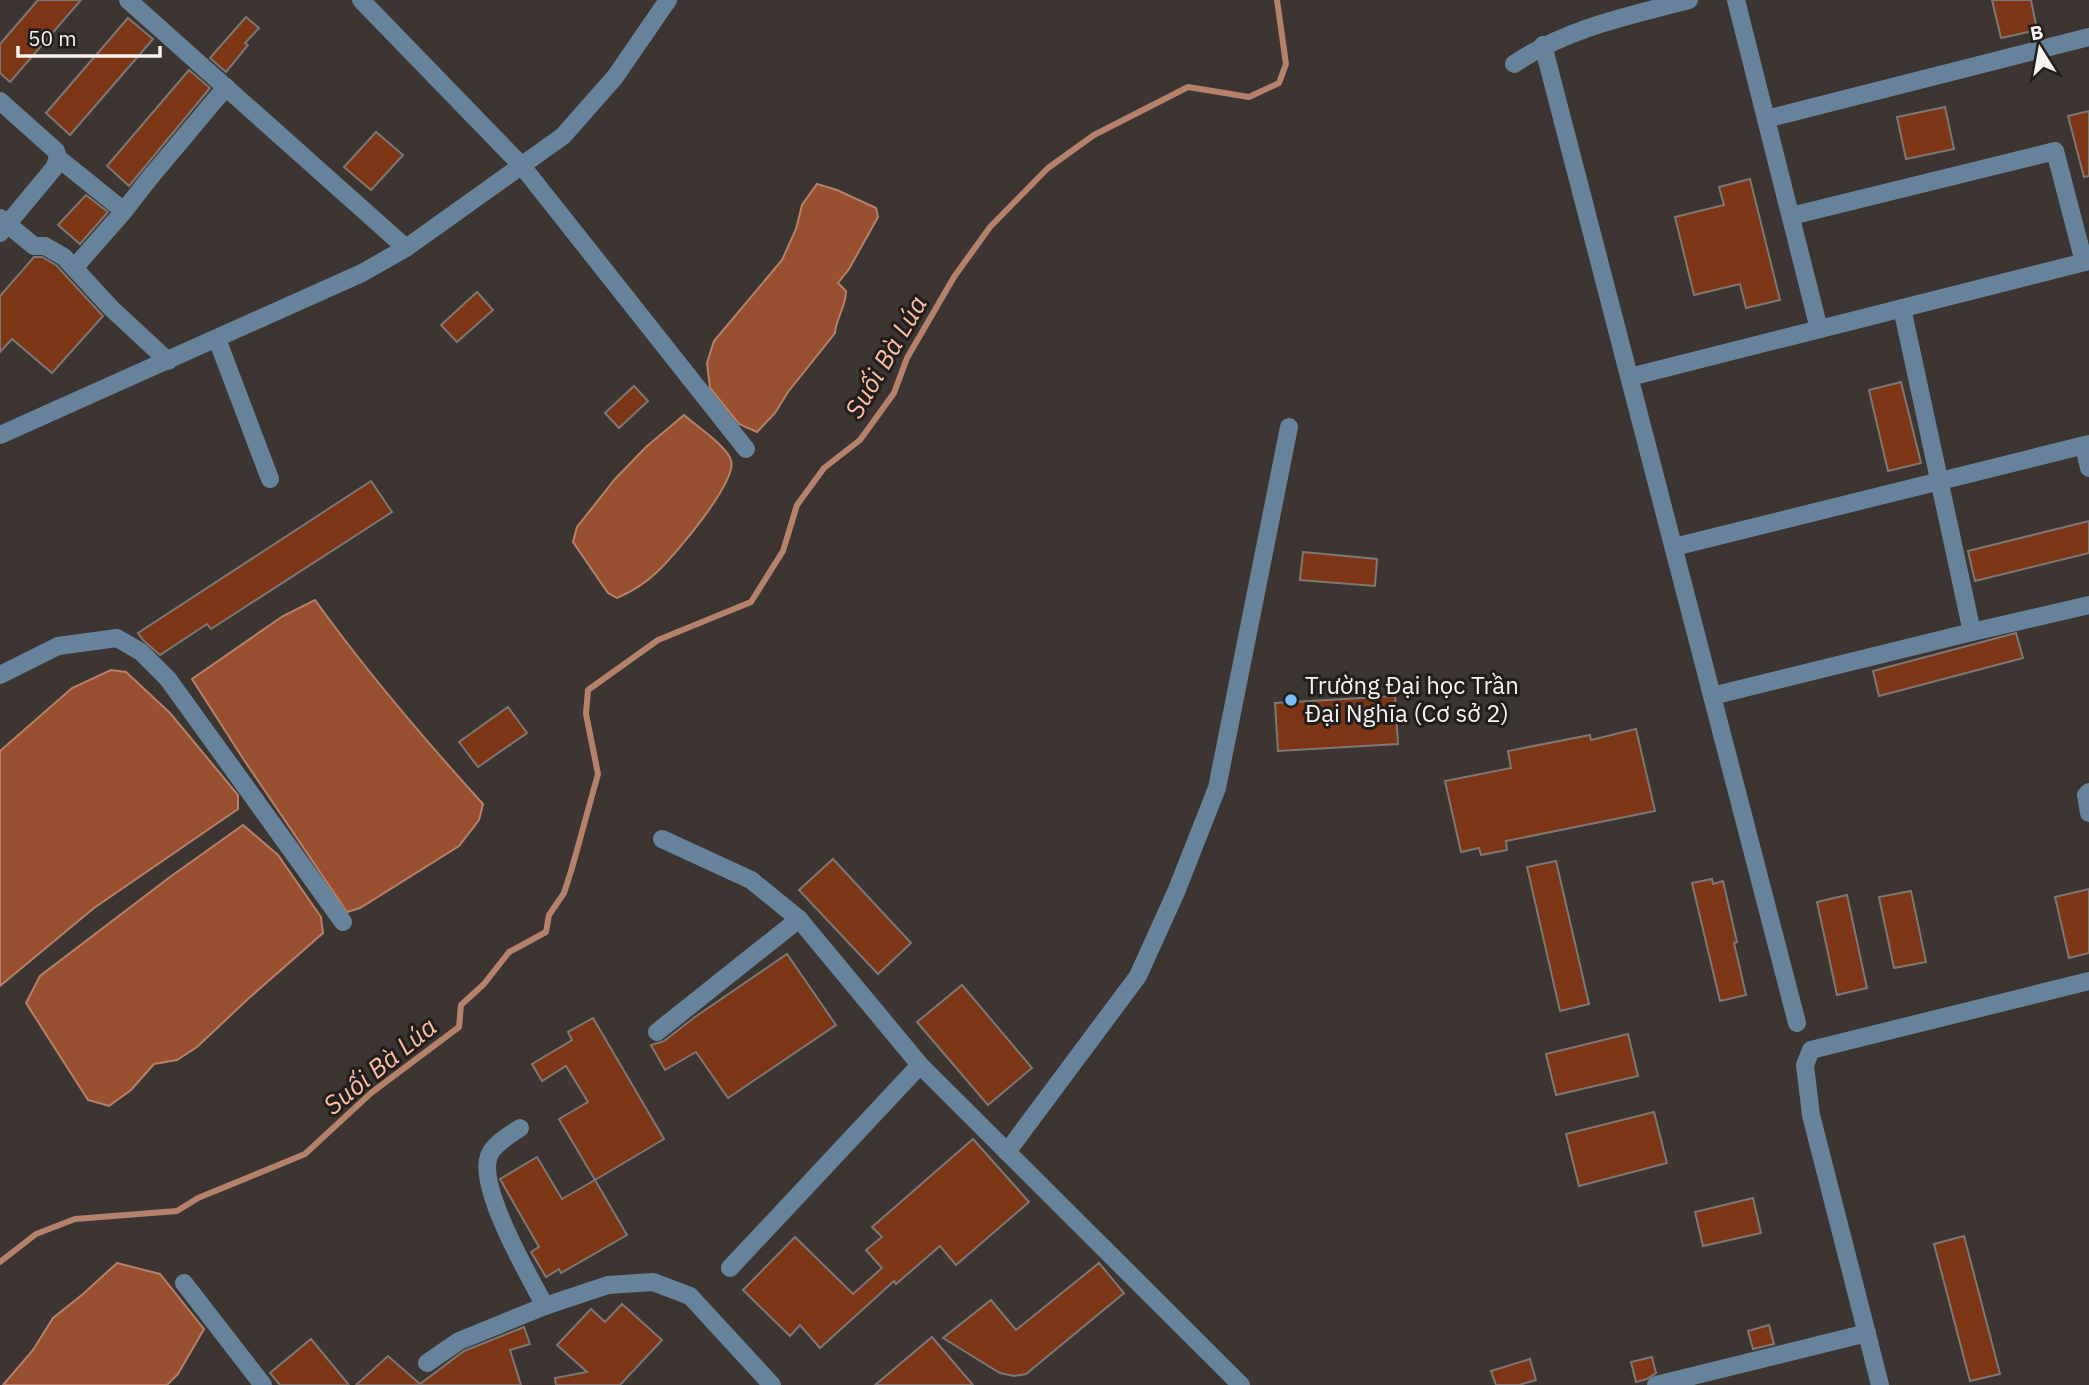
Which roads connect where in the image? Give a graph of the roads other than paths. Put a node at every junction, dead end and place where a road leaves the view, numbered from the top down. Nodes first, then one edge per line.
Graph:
1 (128, 0) edge
2 (361, 0) edge
3 (668, 0) edge
4 (1689, 0) edge
5 (1736, 0) edge
6 (2089, 37) edge
7 (1544, 45) junction
8 (1514, 64) dead end
9 (226, 87) junction
10 (0, 101) edge
11 (1766, 119) junction
12 (58, 158) junction
13 (522, 166) junction
14 (124, 211) junction
15 (1791, 216) junction
16 (2, 225) edge
17 (406, 248) junction
18 (2087, 262) edge
19 (74, 268) junction
20 (1902, 308) junction
21 (1819, 329) junction
22 (217, 339) junction
23 (168, 361) junction
24 (1630, 377) junction
25 (1289, 427) dead end
26 (0, 435) edge
27 (2087, 445) edge
28 (746, 449) dead end
29 (2089, 468) edge
30 (270, 479) dead end
31 (1940, 481) junction
32 (1674, 547) junction
33 (2089, 605) edge
34 (1972, 632) junction
35 (0, 675) edge
36 (1712, 696) junction
37 (2089, 792) edge
38 (2089, 813) edge
39 (662, 839) dead end
40 (799, 919) junction
41 (343, 922) dead end
42 (2089, 981) edge
43 (1797, 1023) dead end
44 (657, 1032) dead end
45 (920, 1065) junction
46 (520, 1128) dead end
47 (1007, 1152) junction
48 (730, 1268) dead end
49 (184, 1283) dead end
50 (545, 1306) junction
51 (1867, 1333) junction
52 (427, 1363) dead end
53 (256, 1383) edge
54 (772, 1385) edge
55 (1241, 1385) edge
56 (1656, 1385) edge
57 (1880, 1385) edge

1 - 9 street
2 - 13 street
3 - 13 street
4 - 7 street
5 - 11 street
6 - 11 street
7 - 8 street
7 - 24 street
9 - 14 street
9 - 17 street
10 - 12 street
11 - 15 street
12 - 14 street
12 - 16 street
13 - 17 street
13 - 28 street
14 - 19 street
15 - 18 street
15 - 21 street
16 - 19 street
17 - 22 street
18 - 20 street
19 - 23 street
20 - 21 street
20 - 31 street
21 - 24 street
22 - 23 street
22 - 30 street
23 - 26 street
24 - 32 street
25 - 47 street
27 - 29 street
27 - 31 street
31 - 32 street
31 - 34 street
32 - 36 street
33 - 34 street
34 - 36 street
35 - 41 street
36 - 43 street
37 - 38 street
39 - 40 street
40 - 44 street
40 - 45 street
42 - 51 street
45 - 47 street
45 - 48 street
46 - 50 street
47 - 55 street
49 - 53 street
50 - 52 street
50 - 54 street
51 - 56 street
51 - 57 street

